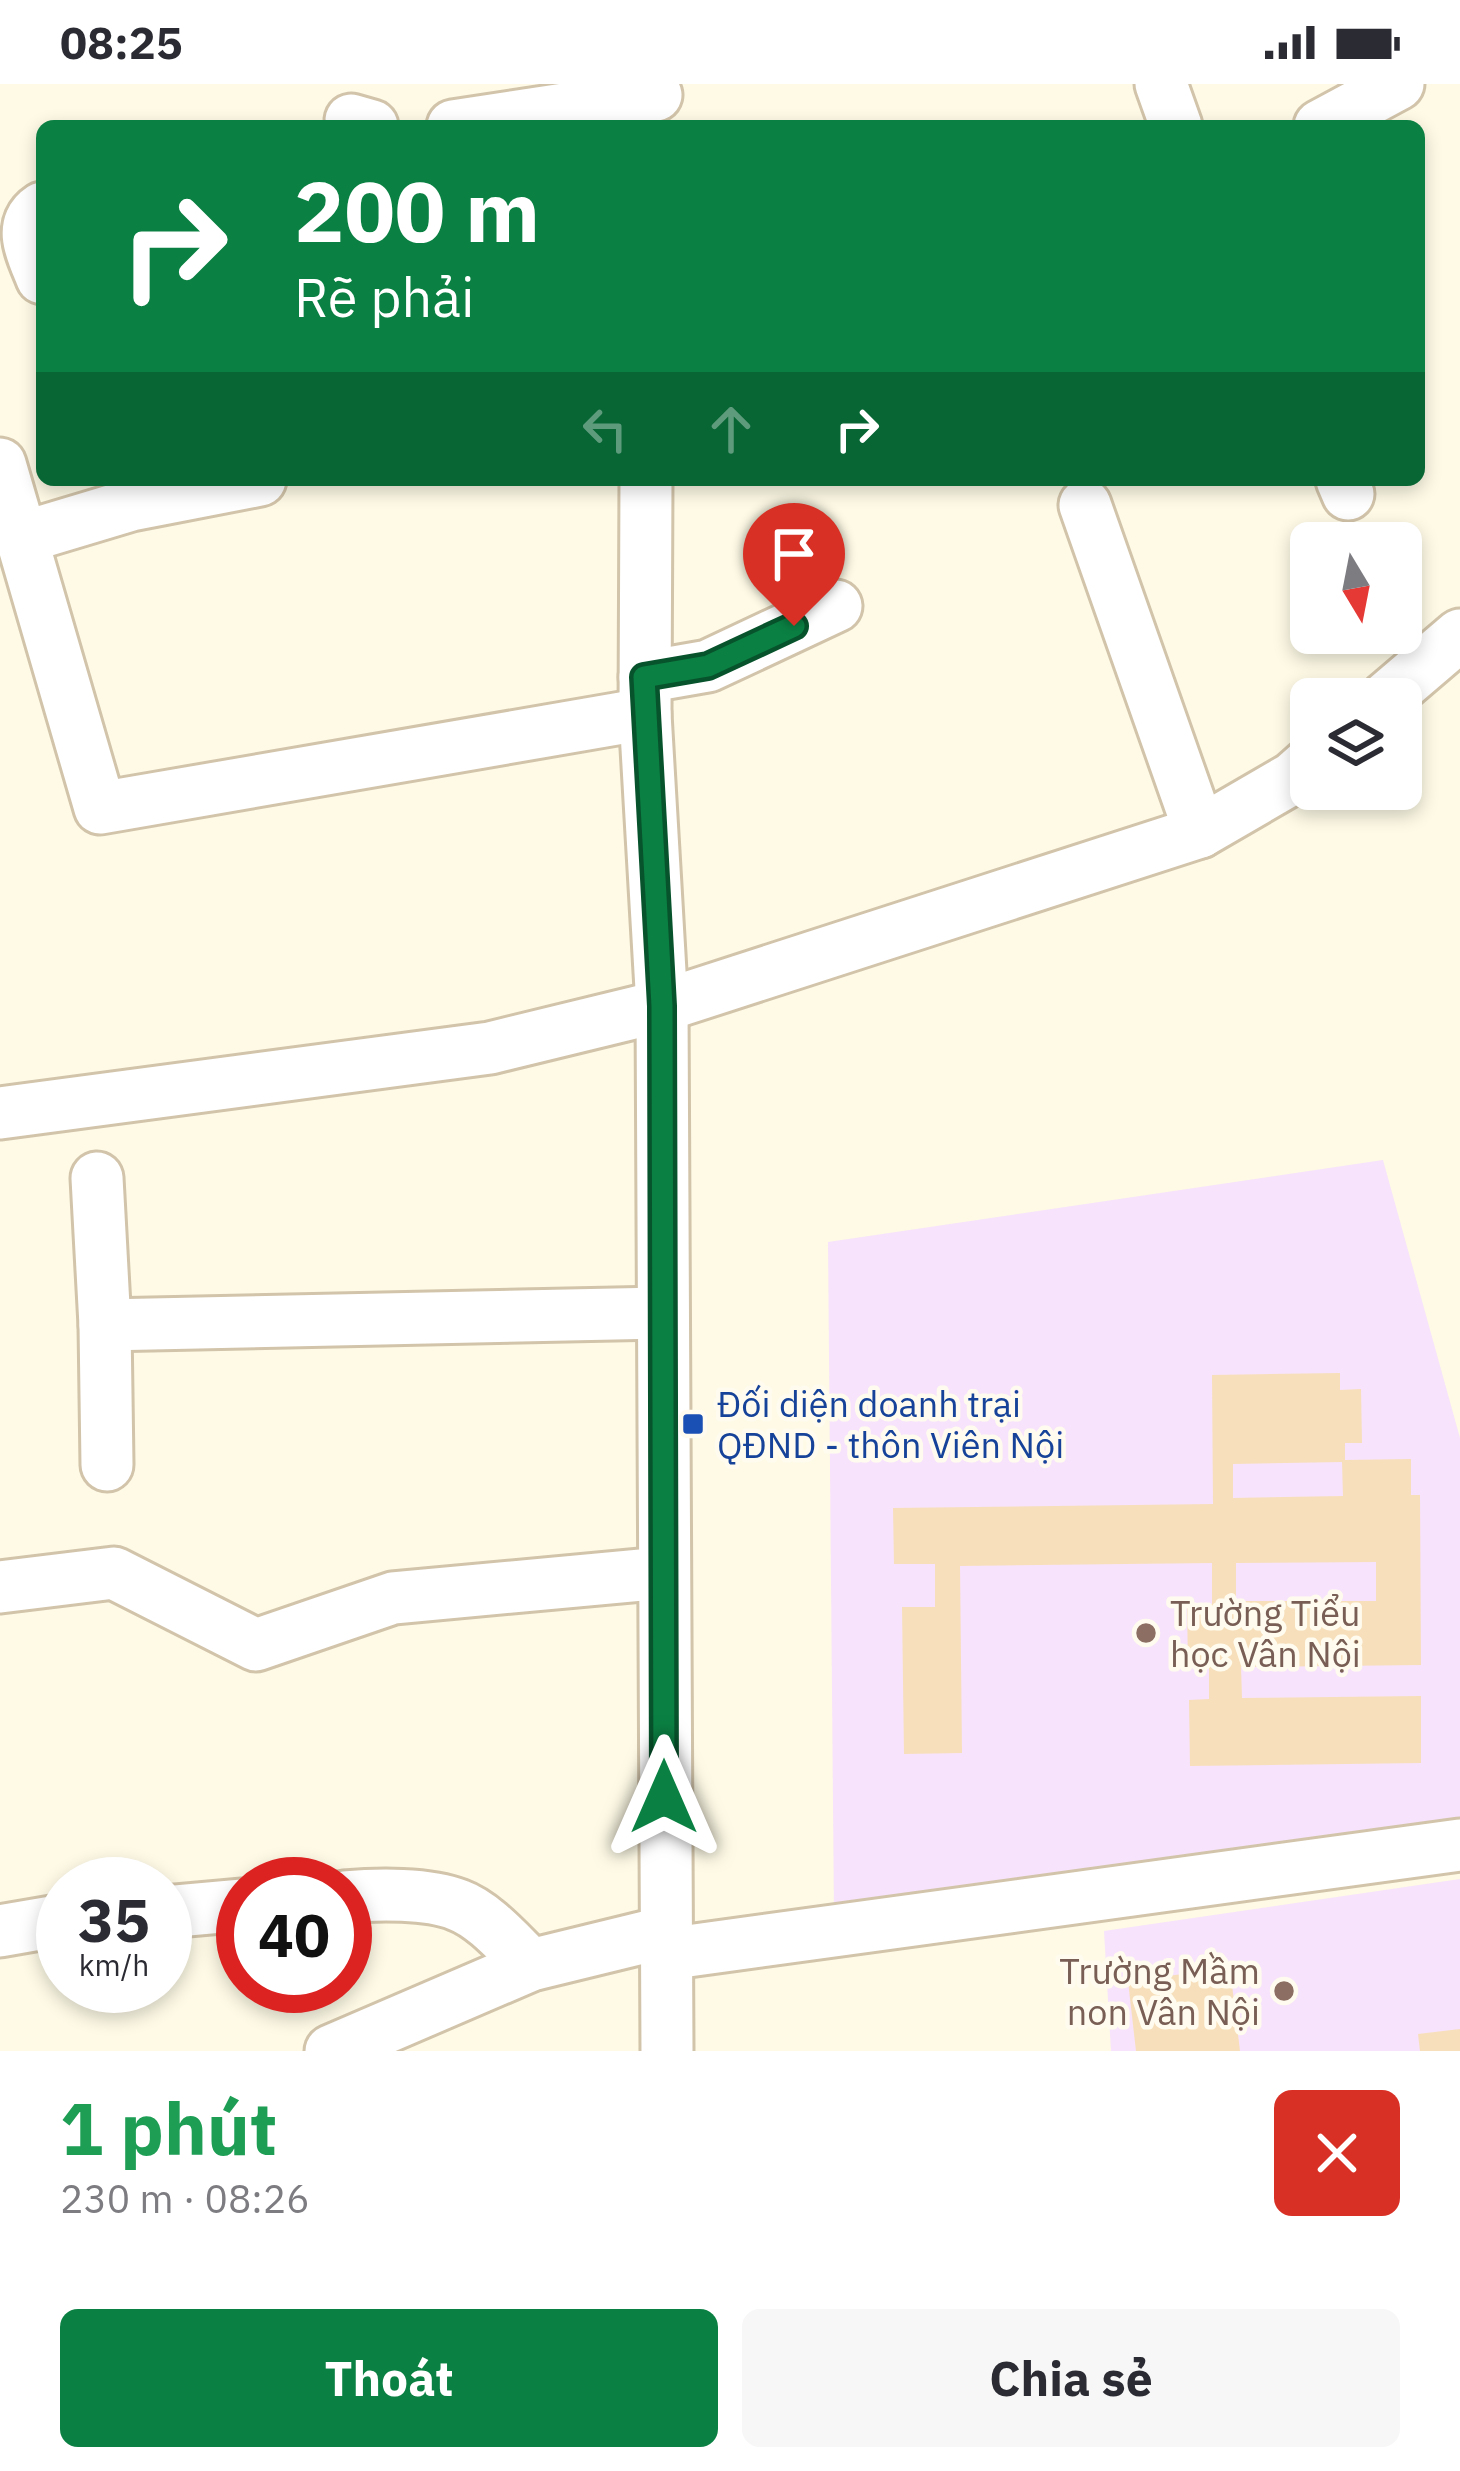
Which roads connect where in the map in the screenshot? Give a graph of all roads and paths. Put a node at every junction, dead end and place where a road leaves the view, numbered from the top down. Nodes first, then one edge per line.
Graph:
1 (1161, 84) edge
2 (1399, 84) edge
3 (656, 102) edge
4 (504, 120) edge
5 (1174, 120) edge
6 (1332, 120) edge
7 (36, 212) edge
8 (36, 260) edge
9 (2, 475) edge
10 (198, 486) edge
11 (646, 486) edge
12 (126, 493) edge
13 (1085, 505) dead end
14 (21, 538) junction
15 (836, 606) dead end
16 (1460, 635) edge
17 (1410, 678) edge
18 (645, 696) junction
19 (1290, 780) edge
20 (1200, 832) junction
21 (662, 1006) junction
22 (0, 1113) edge
23 (98, 1178) dead end
24 (662, 1313) junction
25 (105, 1325) junction
26 (107, 1465) dead end
27 (663, 1573) junction
28 (0, 1587) edge
29 (1460, 1845) edge
30 (372, 1895) edge
31 (36, 1925) edge
32 (0, 1931) edge
33 (666, 1943) junction
34 (531, 1965) junction
35 (331, 2051) edge
36 (667, 2051) edge

1 - 5 street
2 - 6 street
3 - 4 street
7 - 8 street
9 - 14 street
10 - 12 street
11 - 18 street
12 - 14 street
13 - 20 street
14 - 18 street
15 - 18 street
16 - 17 street
18 - 21 street
19 - 20 street
20 - 21 street
21 - 22 street
21 - 24 street
23 - 25 street
24 - 25 street
24 - 27 street
25 - 26 street
27 - 28 street
27 - 33 street
29 - 33 street
30 - 34 street
31 - 32 street
33 - 34 street
33 - 36 street
34 - 35 street

